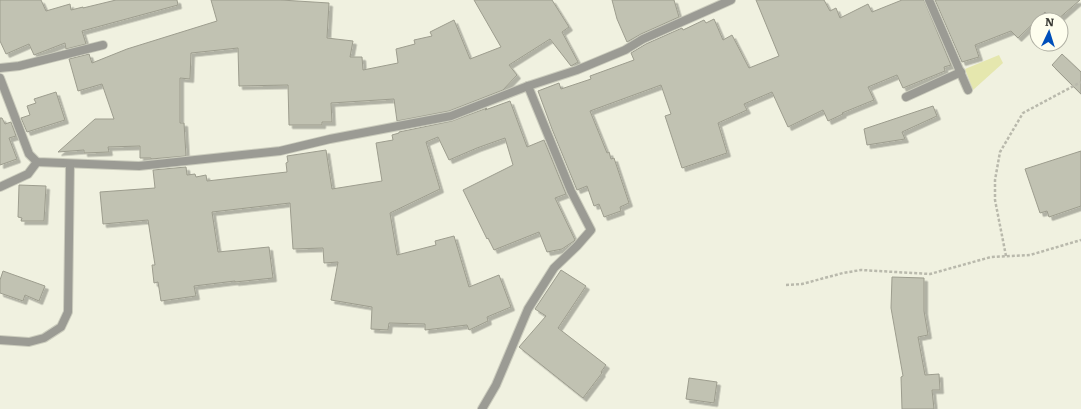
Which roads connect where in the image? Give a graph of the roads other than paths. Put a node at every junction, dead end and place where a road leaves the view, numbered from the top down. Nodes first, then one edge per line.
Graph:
1 (731, 0) edge
2 (929, 0) edge
3 (103, 45) dead end
4 (0, 68) edge
5 (961, 72) junction
6 (0, 78) edge
7 (528, 86) junction
8 (968, 90) dead end
9 (906, 97) dead end
10 (37, 162) junction
11 (70, 164) junction
12 (0, 187) edge
13 (0, 340) edge
14 (482, 409) edge

1 - 7 street
2 - 5 street
3 - 4 street
5 - 8 street
5 - 9 street
6 - 10 street
7 - 11 street
7 - 14 street
10 - 11 street
10 - 12 street
11 - 13 street

